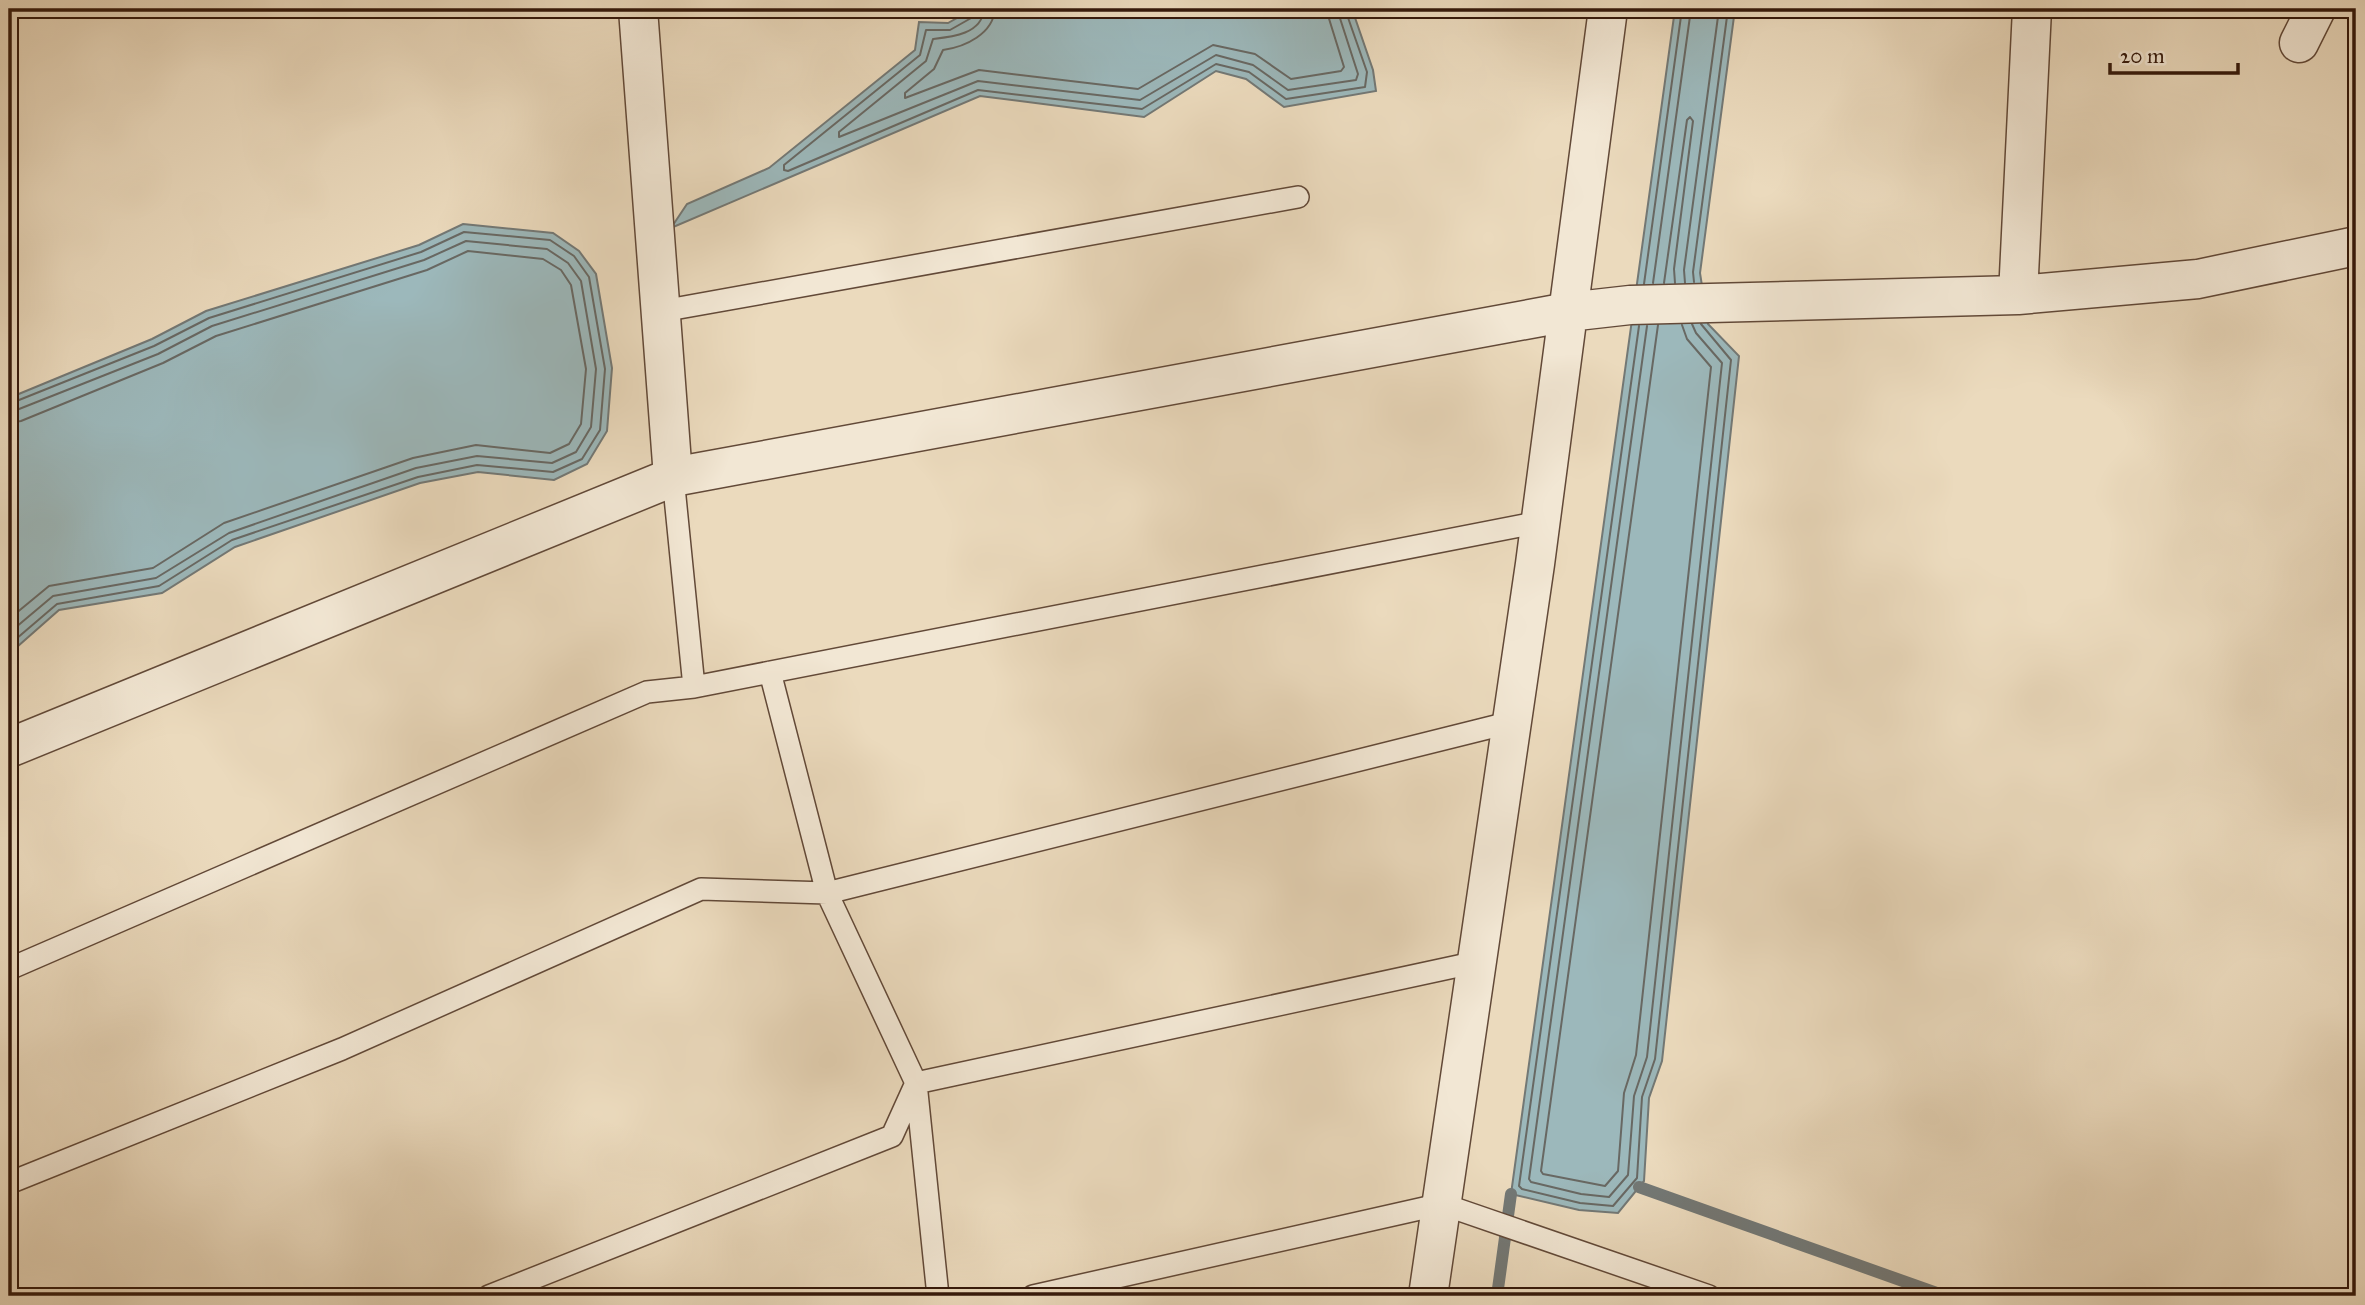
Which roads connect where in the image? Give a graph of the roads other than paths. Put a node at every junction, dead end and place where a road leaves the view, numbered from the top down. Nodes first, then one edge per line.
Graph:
1 (638, 9) edge
2 (1608, 9) edge
3 (2032, 9) edge
4 (2316, 9) edge
5 (2300, 43) dead end
6 (1298, 197) dead end
7 (2356, 246) edge
8 (2018, 295) junction
9 (662, 311) junction
10 (1568, 312) junction
11 (673, 477) junction
12 (1540, 522) junction
13 (770, 672) junction
14 (694, 687) junction
15 (1512, 722) junction
16 (9, 748) edge
17 (827, 892) junction
18 (1477, 962) junction
19 (9, 969) edge
20 (916, 1083) junction
21 (9, 1183) edge
22 (1442, 1203) junction
23 (489, 1296) edge
24 (938, 1296) edge
25 (1033, 1296) edge
26 (1428, 1296) edge
27 (1709, 1296) edge

1 - 9 street
2 - 10 street
3 - 8 street
4 - 5 street
6 - 9 lane
7 - 8 street
8 - 10 street
9 - 11 street
10 - 11 street
10 - 12 street
11 - 14 lane
11 - 16 street
12 - 13 lane
12 - 15 street
13 - 14 lane
13 - 17 lane
14 - 19 lane
15 - 17 lane
15 - 18 street
17 - 20 lane
17 - 21 lane
18 - 20 lane
18 - 22 street
20 - 23 lane
20 - 24 lane
22 - 25 lane
22 - 26 street
22 - 27 lane

